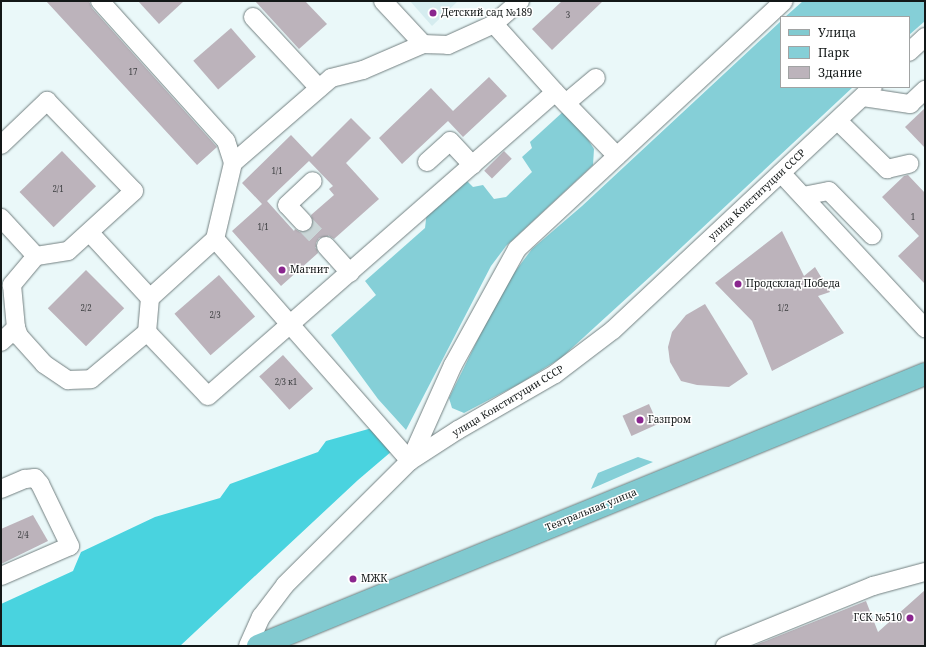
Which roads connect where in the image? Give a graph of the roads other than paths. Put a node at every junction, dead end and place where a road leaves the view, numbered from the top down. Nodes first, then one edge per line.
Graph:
1 (100, 1) edge
2 (383, 1) edge
3 (520, 1) edge
4 (784, 1) edge
5 (253, 17) dead end
6 (494, 24) junction
7 (925, 37) edge
8 (423, 44) junction
9 (910, 51) edge
10 (596, 78) dead end
11 (319, 88) junction
12 (925, 90) edge
13 (868, 92) edge
14 (561, 98) junction
15 (838, 121) junction
16 (1, 145) edge
17 (617, 156) junction
18 (427, 162) dead end
19 (233, 163) junction
20 (909, 164) dead end
21 (472, 165) junction
22 (781, 172) junction
23 (313, 181) dead end
24 (803, 196) junction
25 (1, 218) edge
26 (304, 222) tunnel mouth
27 (90, 233) junction
28 (872, 236) dead end
29 (215, 239) junction
30 (326, 246) tunnel mouth
31 (36, 256) junction
32 (350, 273) junction
33 (150, 298) junction
34 (290, 325) junction
35 (16, 328) junction
36 (925, 328) edge
37 (147, 332) junction
38 (1, 342) edge
39 (925, 374) edge
40 (410, 461) junction
41 (1, 489) edge
42 (925, 572) edge
43 (1, 576) edge
44 (248, 646) edge
45 (258, 646) edge
46 (725, 646) edge

1 - 19 street
2 - 8 street
3 - 6 street
4 - 17 street
5 - 11 street
6 - 8 street
6 - 14 street
7 - 9 street
8 - 11 street
10 - 14 street
11 - 19 street
12 - 13 street
13 - 15 street, улица Конституции СССР
14 - 17 street
14 - 21 street
15 - 20 street
15 - 22 street, улица Конституции СССР
16 - 27 street
17 - 40 street
18 - 21 street
19 - 29 street
21 - 32 street
22 - 24 street
22 - 40 street, улица Конституции СССР
23 - 26 street
24 - 28 street
24 - 36 street
25 - 31 street
27 - 31 street
27 - 33 street
29 - 33 street
29 - 34 street
30 - 32 street
31 - 35 street
32 - 34 street
33 - 37 street
34 - 37 street
34 - 40 street
35 - 37 street
35 - 38 street
39 - 45 main road, Театральная улица
40 - 44 street, улица Конституции СССР
41 - 43 street
42 - 46 street

